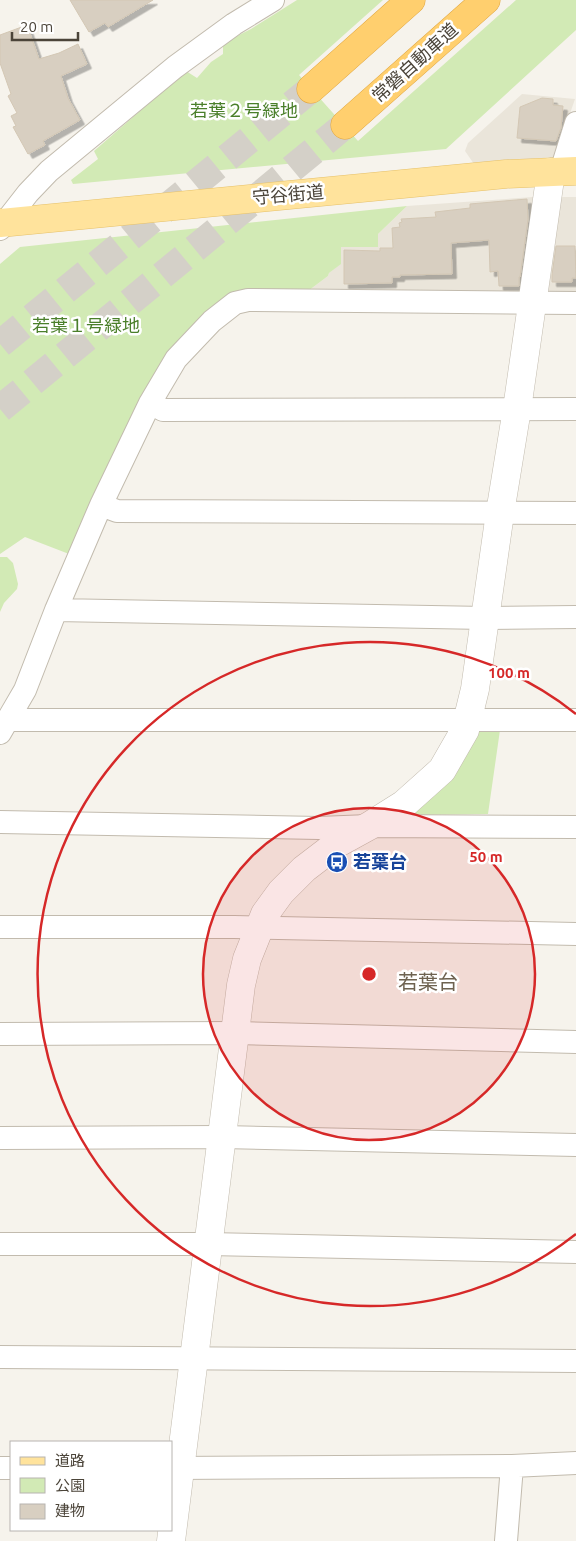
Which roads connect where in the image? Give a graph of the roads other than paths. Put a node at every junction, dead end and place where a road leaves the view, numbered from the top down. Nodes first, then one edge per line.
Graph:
1 (274, 0) edge
2 (411, 0) edge
3 (486, 0) edge
4 (311, 89) tunnel mouth
5 (576, 123) edge
6 (345, 125) tunnel mouth
7 (563, 171) edge
8 (2, 225) edge
9 (532, 303) junction
10 (576, 303) edge
11 (150, 404) junction
12 (517, 409) junction
13 (576, 409) edge
14 (101, 505) junction
15 (500, 513) junction
16 (576, 513) edge
17 (56, 610) junction
18 (576, 617) edge
19 (485, 618) junction
20 (468, 719) junction
21 (576, 720) edge
22 (3, 726) edge
23 (0, 822) edge
24 (369, 826) junction
25 (576, 827) edge
26 (0, 926) edge
27 (259, 928) junction
28 (576, 934) edge
29 (235, 1033) junction
30 (0, 1034) edge
31 (576, 1042) edge
32 (222, 1137) junction
33 (0, 1138) edge
34 (576, 1145) edge
35 (0, 1244) edge
36 (209, 1244) junction
37 (576, 1252) edge
38 (0, 1357) edge
39 (194, 1359) junction
40 (576, 1361) edge
41 (576, 1463) edge
42 (512, 1466) junction
43 (176, 1468) edge
44 (172, 1526) edge
45 (506, 1541) edge

1 - 8 street
2 - 4 highway
3 - 6 highway, 常磐自動車道
5 - 7 street
7 - 8 main road, 守谷街道
7 - 9 street
9 - 10 street
9 - 11 street
9 - 12 street
11 - 12 street
11 - 14 street
12 - 13 street
12 - 15 street
14 - 15 street
14 - 17 street
15 - 16 street
15 - 19 street
17 - 19 street
17 - 22 street
18 - 19 street
19 - 20 street
20 - 21 street
20 - 22 street
20 - 24 street
23 - 24 street
24 - 25 street
24 - 27 street
26 - 27 street
27 - 28 street
27 - 29 street
29 - 30 street
29 - 31 street
29 - 32 street
32 - 33 street
32 - 34 street
32 - 36 street
35 - 36 street
36 - 37 street
36 - 39 street
38 - 39 street
39 - 40 street
39 - 43 street
41 - 42 street
42 - 43 street
42 - 45 street
43 - 44 street

